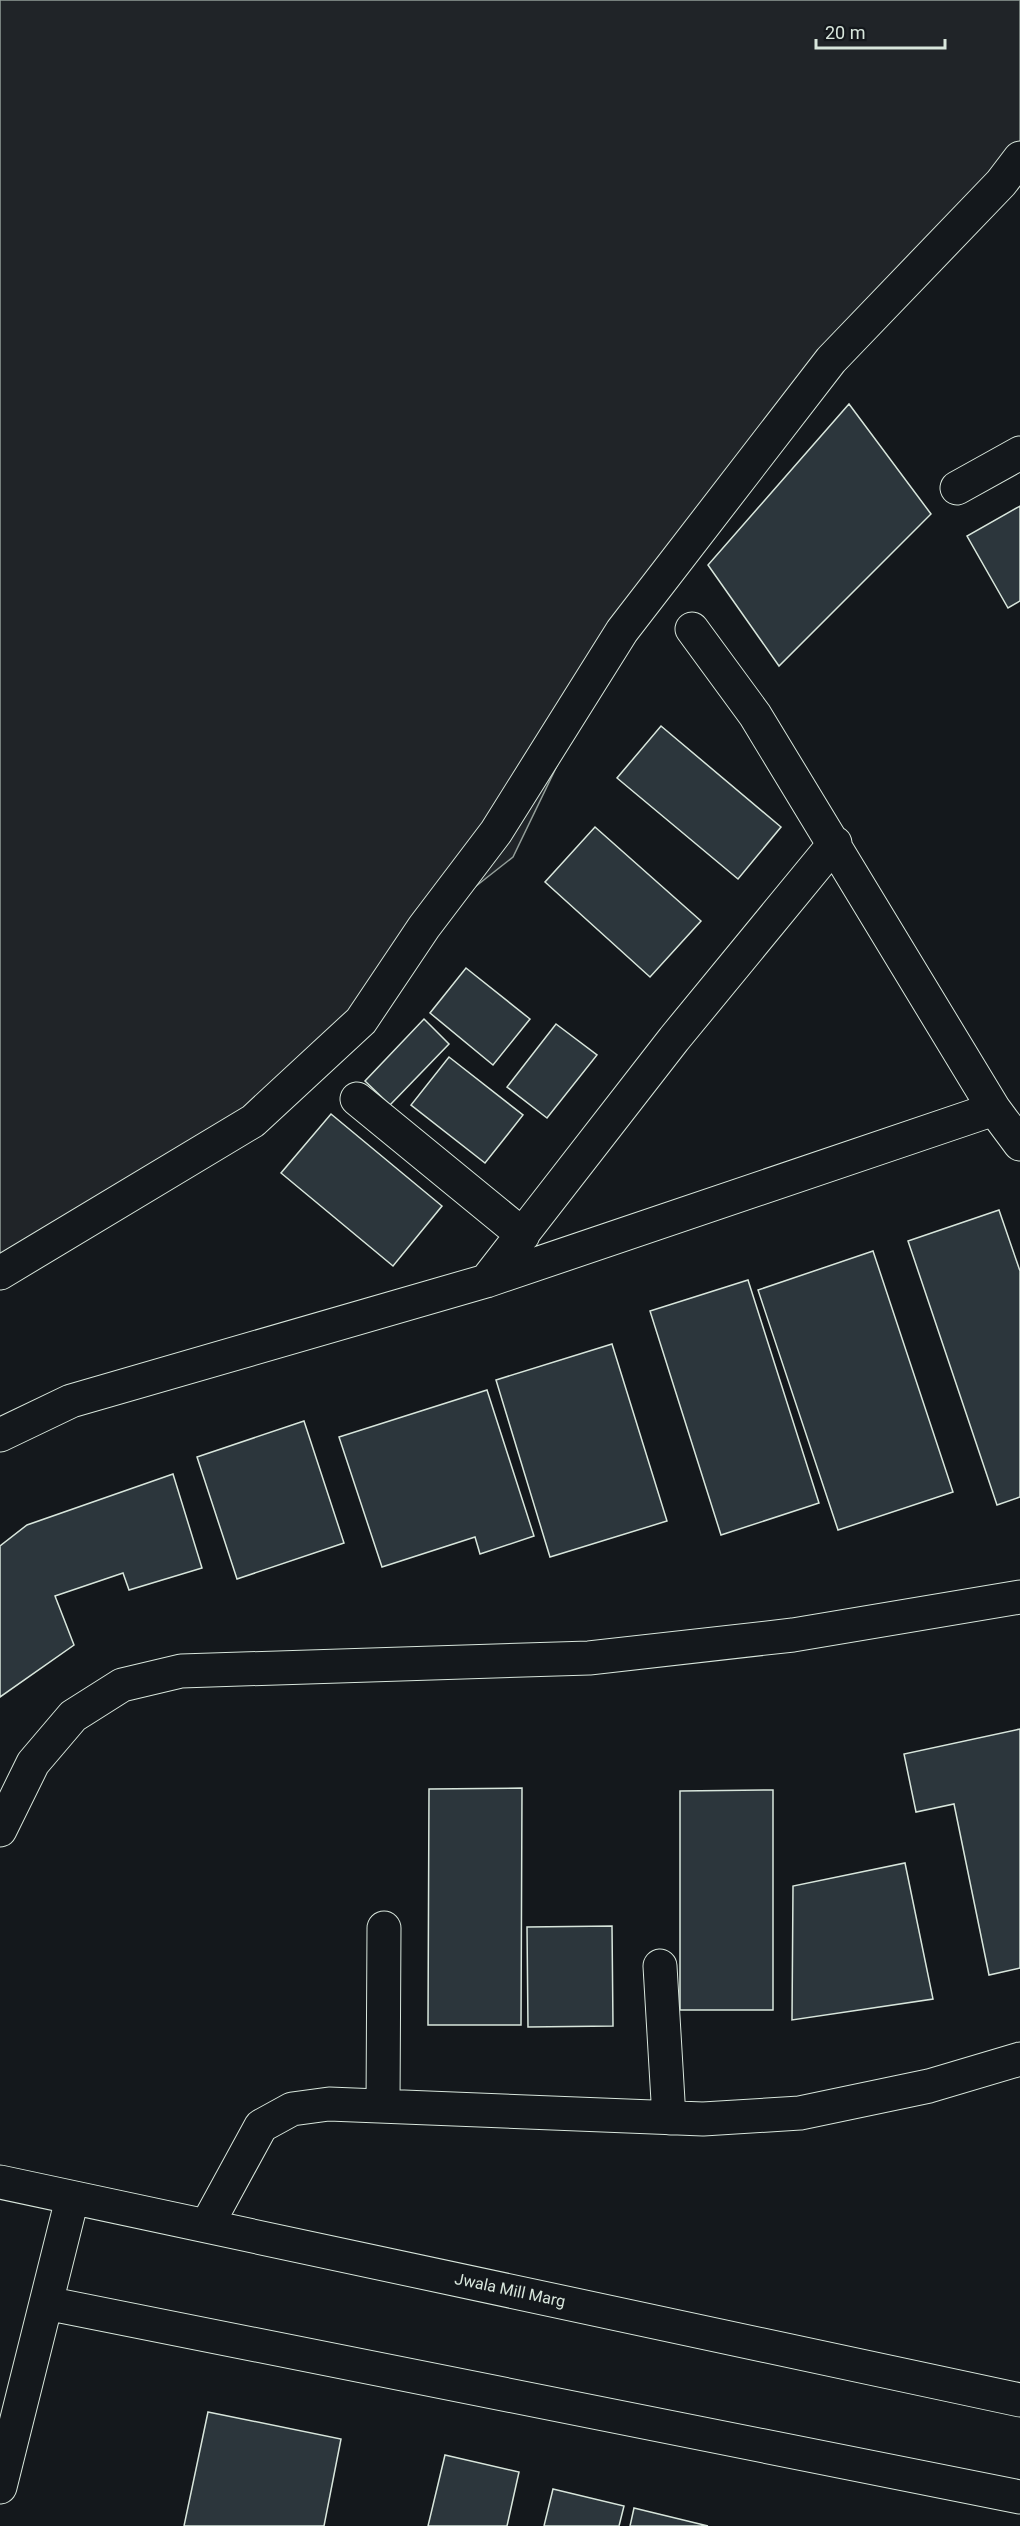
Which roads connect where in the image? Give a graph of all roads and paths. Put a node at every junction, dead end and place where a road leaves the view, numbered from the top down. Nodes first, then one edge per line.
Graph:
1 (1020, 158) edge
2 (1020, 453) edge
3 (957, 488) dead end
4 (692, 629) dead end
5 (835, 843) junction
6 (357, 1099) dead end
7 (994, 1109) junction
8 (1020, 1144) edge
9 (523, 1235) junction
10 (0, 1273) edge
11 (486, 1281) junction
12 (0, 1435) edge
13 (1020, 1597) edge
14 (0, 1830) edge
15 (384, 1928) dead end
16 (660, 1966) dead end
17 (1020, 2059) edge
18 (383, 2106) junction
19 (669, 2118) junction
20 (0, 2182) edge
21 (72, 2199) junction
22 (207, 2225) junction
23 (46, 2304) junction
24 (1020, 2400) edge
25 (0, 2487) edge
26 (1020, 2497) edge

1 - 10 street
2 - 3 street
4 - 5 street
5 - 7 street
5 - 9 street
6 - 9 street
7 - 8 street
7 - 11 street
9 - 11 street
11 - 12 street
13 - 14 street
15 - 18 street
16 - 19 street
17 - 19 street
18 - 19 street
18 - 22 street
20 - 21 street, Jwala Mill Marg
21 - 22 street, Jwala Mill Marg
21 - 23 street
22 - 24 street, Jwala Mill Marg
23 - 25 street
23 - 26 street

